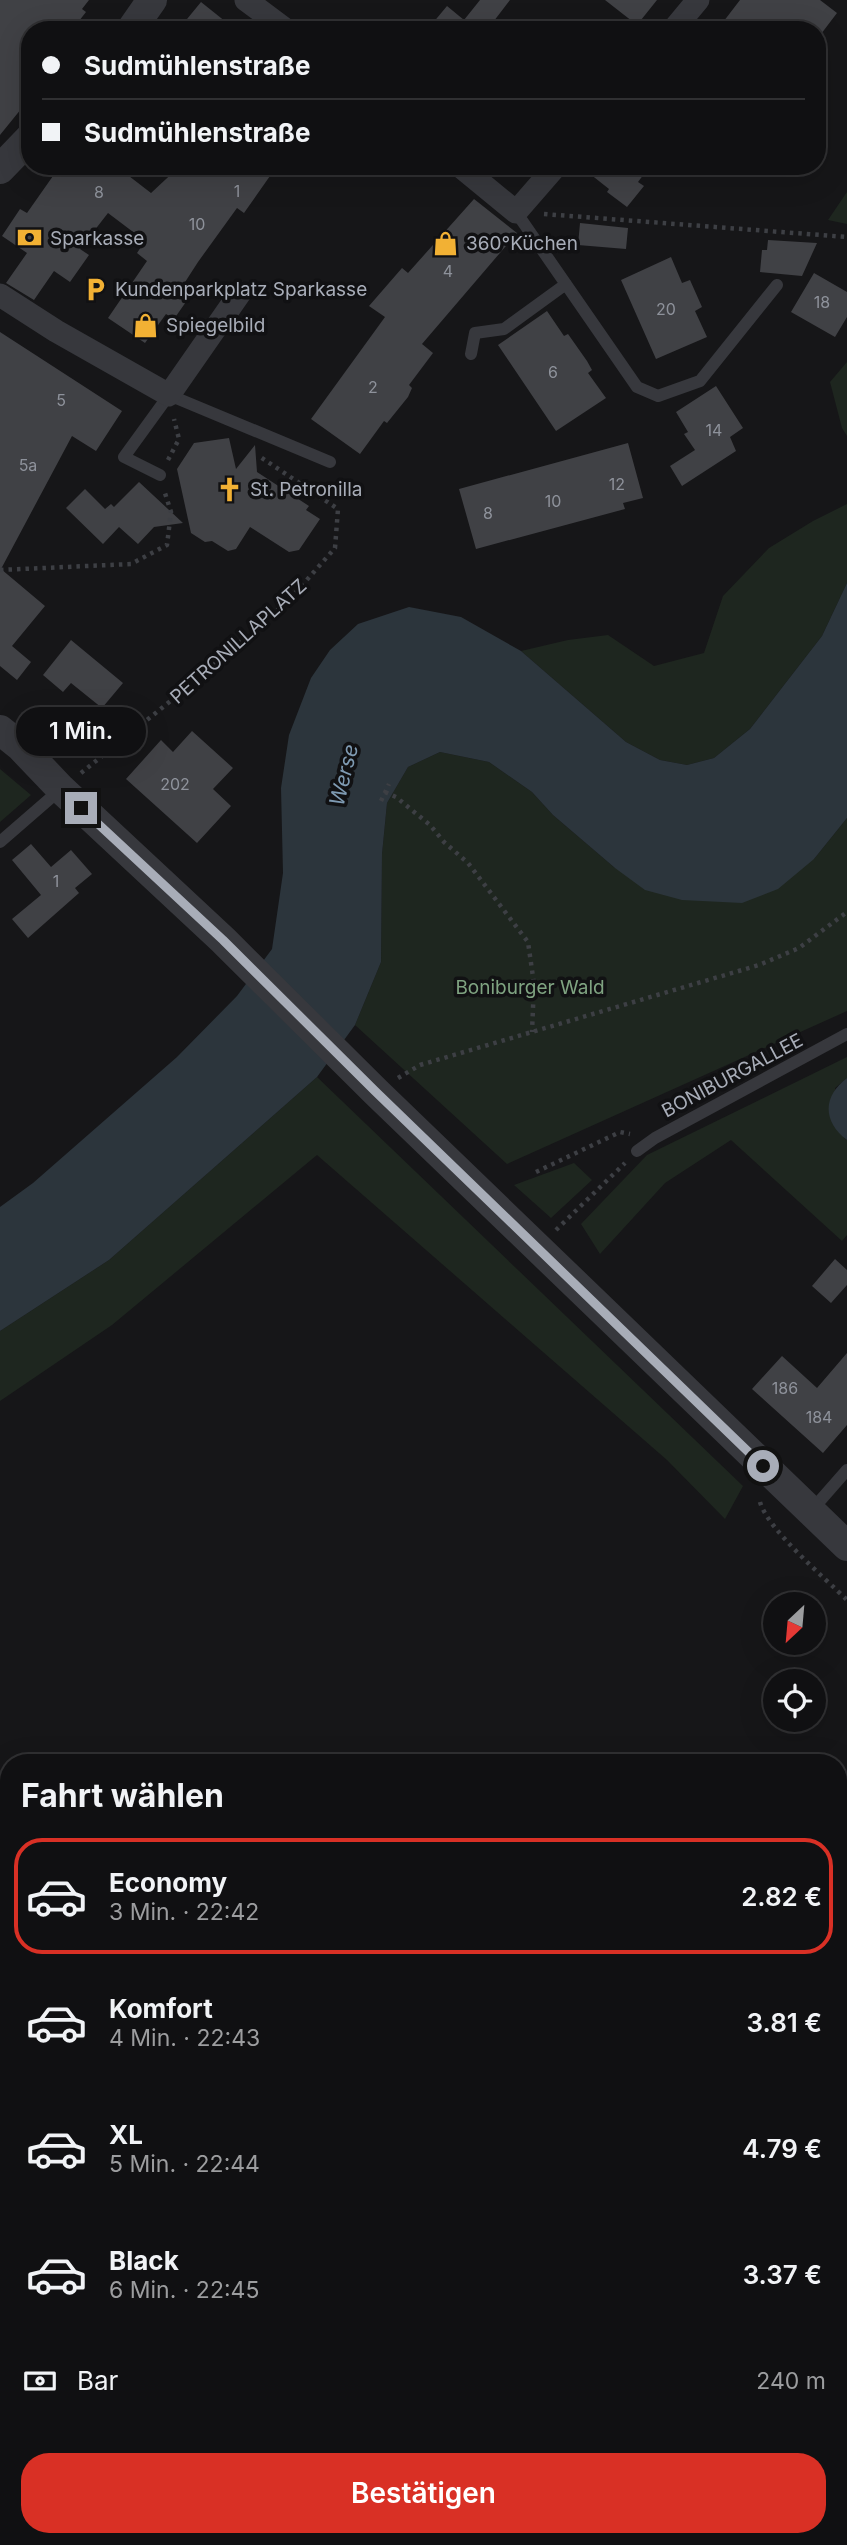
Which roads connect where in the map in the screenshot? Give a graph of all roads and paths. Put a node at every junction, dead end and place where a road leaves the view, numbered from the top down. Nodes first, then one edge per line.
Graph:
1 (152, 0) edge
2 (246, 0) edge
3 (698, 0) edge
4 (137, 21) edge
5 (274, 21) edge
6 (680, 21) edge
7 (21, 147) edge
8 (0, 169) edge
9 (471, 175) edge
10 (548, 175) edge
11 (516, 212) junction
12 (847, 237) edge
13 (566, 284) junction
14 (777, 285) dead end
15 (240, 293) dead end
16 (0, 295) edge
17 (471, 354) dead end
18 (169, 395) junction
19 (259, 455) dead end
20 (330, 461) dead end
21 (160, 475) junction
22 (0, 570) edge
23 (0, 730) edge
24 (69, 783) junction
25 (389, 783) dead end
26 (385, 792) junction
27 (380, 801) dead end
28 (0, 842) edge
29 (847, 912) edge
30 (532, 1032) junction
31 (847, 1034) edge
32 (398, 1078) dead end
33 (655, 1138) junction
34 (637, 1151) joint
35 (536, 1172) dead end
36 (556, 1230) dead end
37 (847, 1470) edge
38 (811, 1511) junction
39 (847, 1546) edge

1 - 4 street
2 - 5 street
3 - 6 street
7 - 8 street
9 - 11 street
10 - 11 street
11 - 12 path
11 - 13 lane
13 - 14 lane
13 - 17 lane
15 - 18 street
16 - 18 street
18 - 20 lane
18 - 21 path
18 - 21 lane
19 - 24 path, PETRONILLAPLATZ
21 - 22 path
23 - 24 street
24 - 28 lane
24 - 38 street
25 - 26 path
26 - 27 path
26 - 30 path
29 - 30 path
30 - 32 path
31 - 33 lane, BONIBURGALLEE
33 - 34 lane, BONIBURGALLEE
33 - 35 path
34 - 36 path
37 - 38 lane
38 - 39 street

